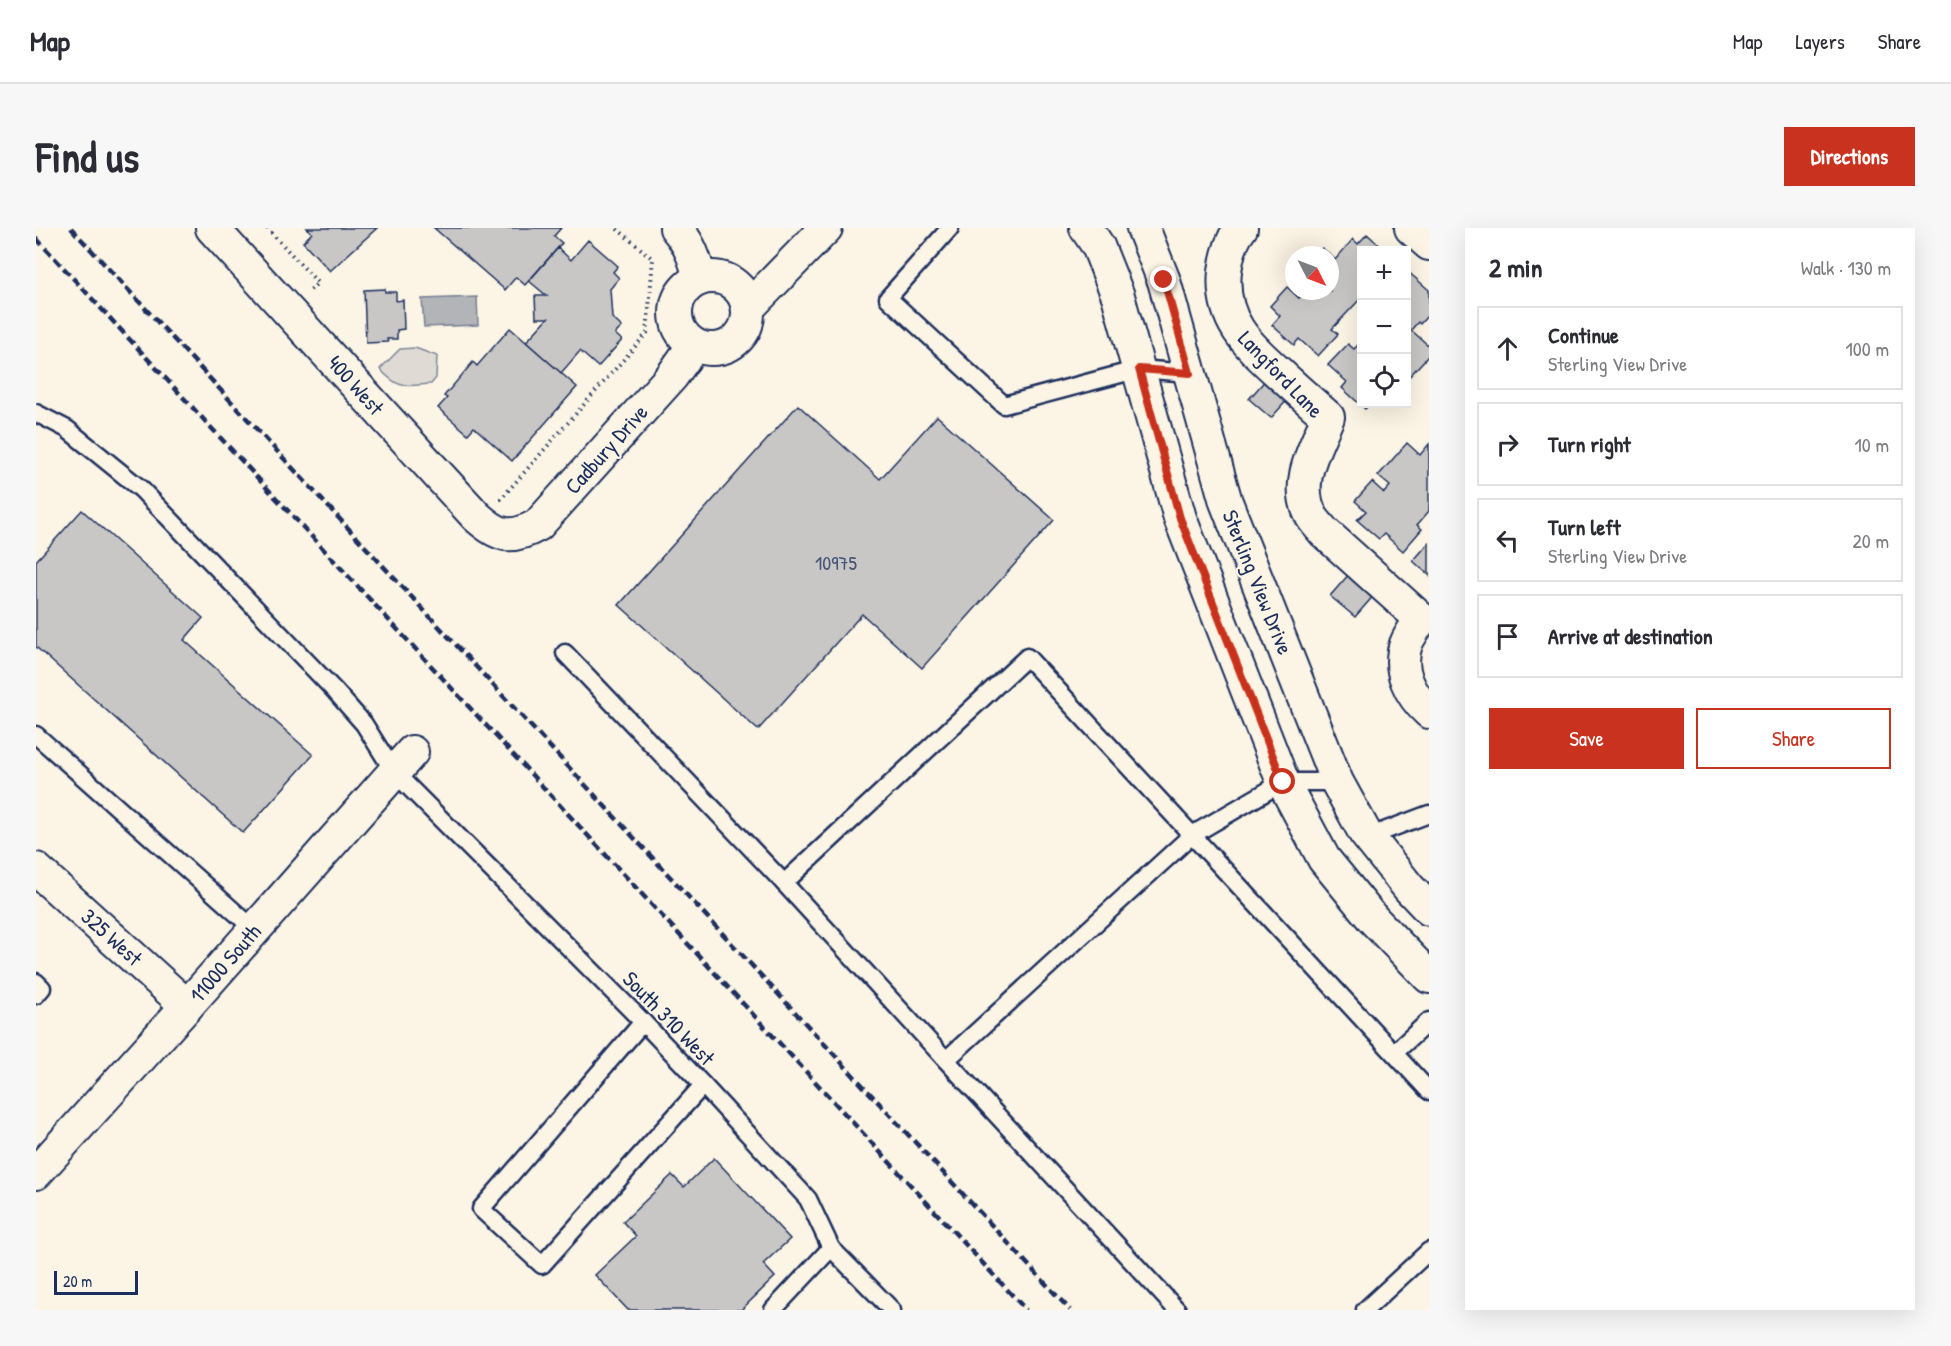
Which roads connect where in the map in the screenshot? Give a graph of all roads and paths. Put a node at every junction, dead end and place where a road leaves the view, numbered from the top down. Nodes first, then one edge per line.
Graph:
1 (212, 228) edge
2 (616, 228) edge
3 (676, 228) edge
4 (950, 228) edge
5 (1086, 228) edge
6 (1143, 228) edge
7 (1241, 228) edge
8 (1411, 228) edge
9 (814, 232) edge
10 (1429, 244) edge
11 (700, 279) junction
12 (748, 308) junction
13 (694, 345) junction
14 (1139, 369) junction
15 (1190, 373) junction
16 (36, 413) edge
17 (496, 505) dead end
18 (504, 535) joint
19 (565, 653) dead end
20 (1429, 712) edge
21 (36, 735) edge
22 (403, 762) junction
23 (1283, 782) junction
24 (1337, 782) junction
25 (1429, 814) edge
26 (1192, 835) junction
27 (1368, 837) junction
28 (36, 869) edge
29 (784, 883) junction
30 (1429, 909) edge
31 (255, 930) junction
32 (1429, 977) edge
33 (36, 982) edge
34 (36, 995) edge
35 (187, 1006) junction
36 (1429, 1021) edge
37 (643, 1022) junction
38 (1394, 1053) junction
39 (946, 1060) junction
40 (703, 1085) junction
41 (1429, 1091) edge
42 (36, 1173) edge
43 (831, 1248) junction
44 (1429, 1251) edge
45 (773, 1310) edge
46 (892, 1310) edge
47 (1177, 1310) edge
48 (1365, 1310) edge

1 - 18 street, 400 West
2 - 17 path
3 - 11 street
4 - 14 lane
5 - 14 street
6 - 15 street, Sterling View Drive
7 - 20 street, Langford Lane
8 - 10 street
9 - 12 street
11 - 12 street
11 - 13 street
12 - 13 street
13 - 18 street, Cadbury Drive
14 - 15 lane
14 - 23 street
15 - 24 street, Sterling View Drive
16 - 22 lane, South 310 West
19 - 29 lane
21 - 31 lane
22 - 31 street, 11000 South
22 - 37 lane, South 310 West
23 - 24 lane
23 - 26 lane
23 - 32 street
24 - 27 street, Sterling View Drive
25 - 27 lane
26 - 29 lane
26 - 38 lane
26 - 39 lane
27 - 30 street, Sterling View Drive
28 - 35 street, 325 West
29 - 39 lane
31 - 35 street, 11000 South
33 - 34 lane
35 - 42 street, 11000 South
36 - 38 lane
37 - 40 lane, South 310 West
37 - 40 lane
38 - 41 lane
39 - 47 lane
40 - 43 lane, South 310 West
43 - 45 lane
43 - 46 lane, South 310 West
44 - 48 lane

